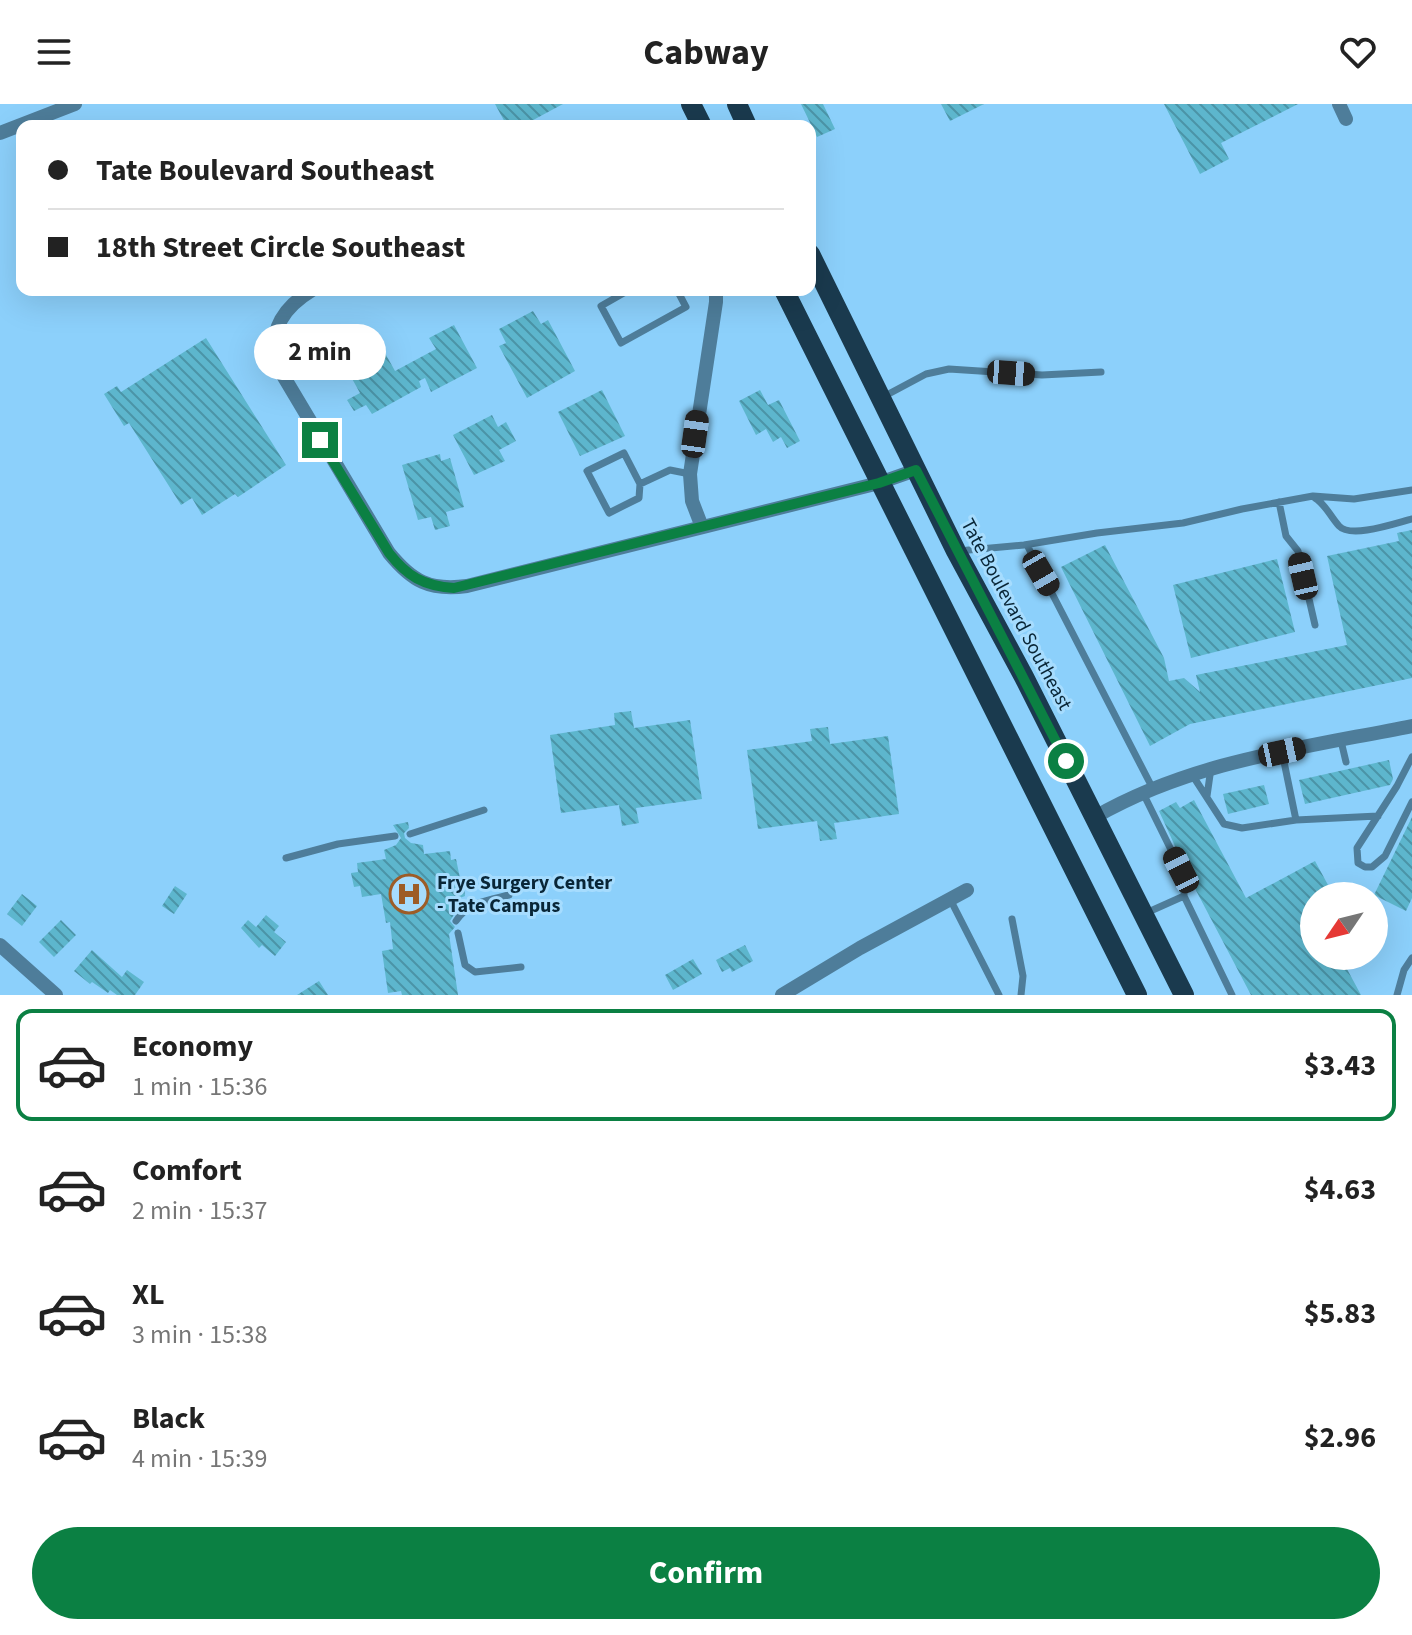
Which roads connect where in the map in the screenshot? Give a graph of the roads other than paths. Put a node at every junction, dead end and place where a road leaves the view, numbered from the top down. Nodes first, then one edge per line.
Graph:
1 (1339, 104) edge
2 (71, 105) edge
3 (1346, 119) dead end
4 (33, 120) edge
5 (816, 266) edge
6 (304, 296) edge
7 (618, 296) edge
8 (680, 296) edge
9 (716, 296) edge
10 (787, 296) edge
11 (1101, 372) dead end
12 (881, 398) junction
13 (916, 470) junction
14 (690, 474) junction
15 (879, 483) junction
16 (640, 484) junction
17 (1412, 490) edge
18 (1313, 496) junction
19 (1279, 502) junction
20 (1412, 519) edge
21 (702, 527) junction
22 (1027, 545) junction
23 (956, 551) junction
24 (1315, 625) dead end
25 (1412, 726) edge
26 (1341, 741) junction
27 (1282, 752) junction
28 (1412, 757) edge
29 (1346, 762) dead end
30 (1211, 768) junction
31 (1191, 773) junction
32 (1147, 790) junction
33 (1207, 796) junction
34 (1412, 802) edge
35 (484, 810) dead end
36 (1378, 816) junction
37 (1095, 817) junction
38 (1296, 820) junction
39 (410, 834) dead end
40 (395, 836) dead end
41 (286, 858) dead end
42 (967, 890) dead end
43 (509, 895) dead end
44 (1184, 896) junction
45 (950, 899) junction
46 (1143, 914) junction
47 (1012, 919) dead end
48 (456, 921) dead end
49 (458, 933) dead end
50 (0, 945) edge
51 (1412, 958) edge
52 (521, 967) dead end
53 (36, 979) junction
54 (42, 995) edge
55 (56, 995) edge
56 (782, 995) edge
57 (999, 995) edge
58 (1021, 995) edge
59 (1137, 995) edge
60 (1184, 995) edge
61 (1232, 995) edge
62 (1397, 995) edge

1 - 3 street
2 - 4 street
5 - 12 main road, Tate Boulevard Southeast
6 - 21 street
7 - 8 lane
9 - 14 street
10 - 15 main road
11 - 12 lane
12 - 13 main road, Tate Boulevard Southeast
13 - 15 street
13 - 23 main road, Tate Boulevard Southeast
14 - 16 lane
14 - 21 street
15 - 21 street
15 - 59 main road
16 - 16 lane
17 - 18 lane
18 - 19 lane
18 - 20 lane
19 - 22 lane
19 - 24 lane
22 - 23 lane
22 - 32 lane
23 - 37 main road, Tate Boulevard Southeast
25 - 26 street
26 - 27 street
26 - 29 lane
27 - 30 street
27 - 38 lane
28 - 36 lane
30 - 31 street
30 - 33 lane
31 - 32 street
31 - 33 lane
32 - 37 street
32 - 44 lane
33 - 38 lane
34 - 36 lane
35 - 39 lane
36 - 38 lane
37 - 46 main road, Tate Boulevard Southeast
40 - 41 lane
42 - 45 street
43 - 48 lane
44 - 46 lane
44 - 61 lane
45 - 56 street
45 - 57 lane
46 - 60 main road, Tate Boulevard Southeast
47 - 58 lane
49 - 52 lane
50 - 53 street
51 - 62 lane
53 - 54 street
53 - 55 street

